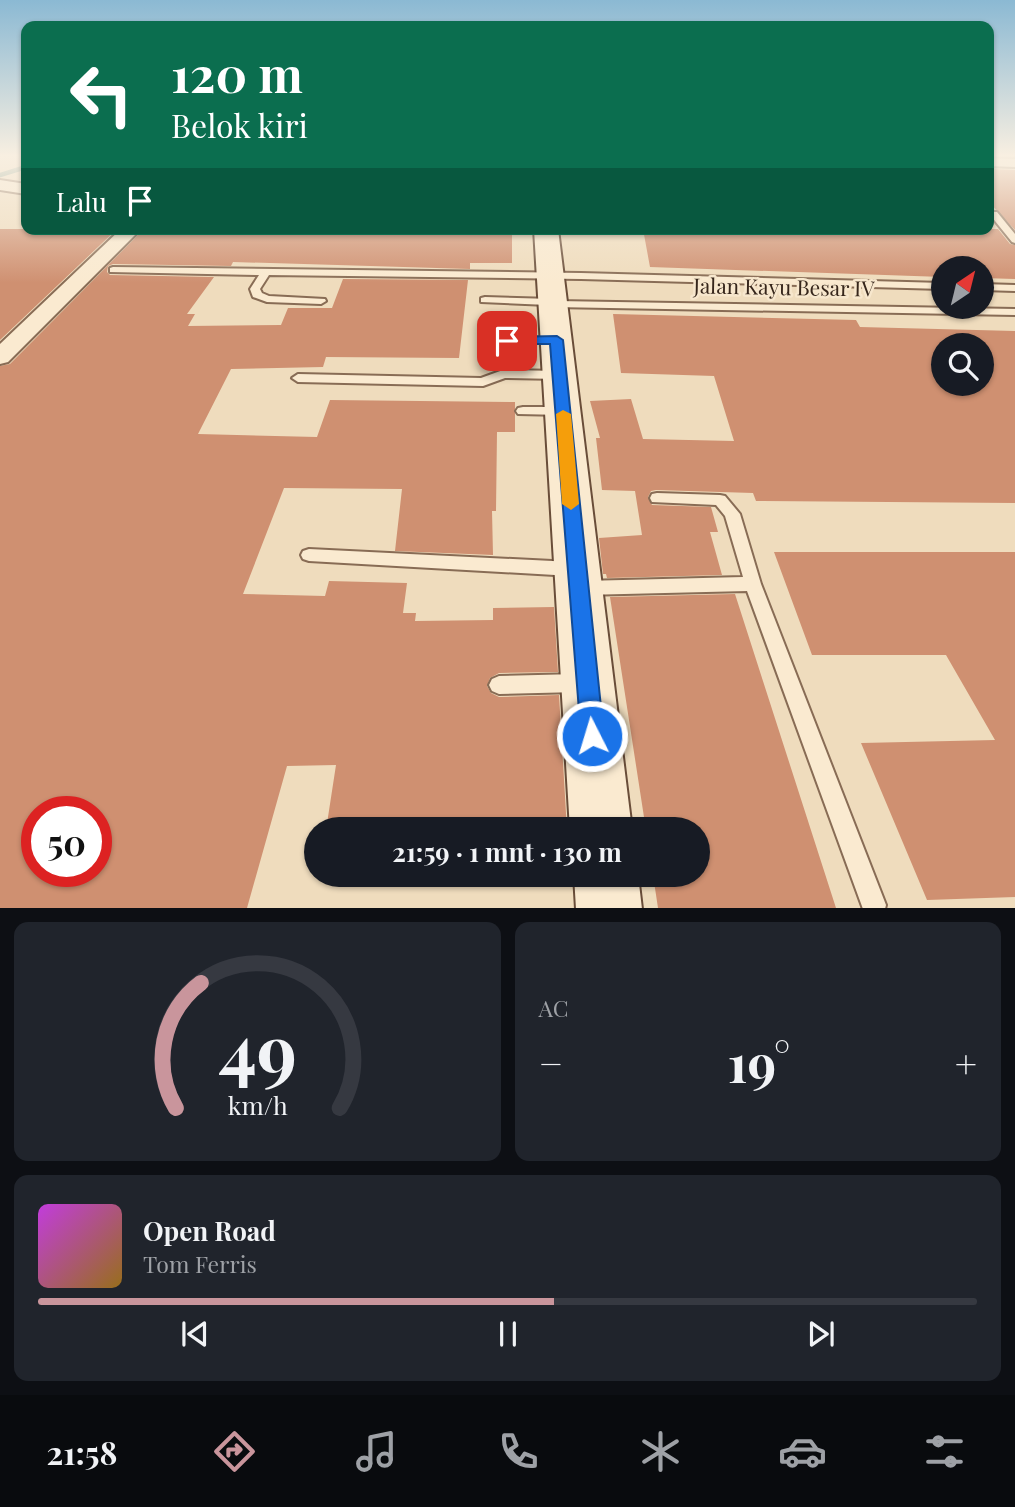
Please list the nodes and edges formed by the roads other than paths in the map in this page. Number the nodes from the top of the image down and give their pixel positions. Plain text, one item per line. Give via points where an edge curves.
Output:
1 (994, 214) dead end
2 (126, 235) edge
3 (546, 235) edge
4 (1015, 240) edge
5 (113, 270) dead end
6 (266, 272) junction
7 (994, 287) edge
8 (931, 288) edge
9 (1015, 288) edge
10 (485, 300) dead end
11 (321, 301) dead end
12 (1015, 312) edge
13 (507, 341) dead end
14 (551, 346) junction
15 (0, 357) edge
16 (298, 378) dead end
17 (657, 498) dead end
18 (309, 555) dead end
19 (578, 579) junction
20 (753, 584) junction
21 (587, 683) junction
22 (499, 685) dead end
23 (600, 817) edge
24 (607, 887) edge
25 (874, 905) dead end
26 (609, 908) edge

1 - 4 lane
2 - 15 street
3 - 14 main road
5 - 6 lane
6 - 11 lane via 255,289 257,295
6 - 14 lane
7 - 9 lane
8 - 14 lane
10 - 14 lane
12 - 14 lane, Jalan Kayu Besar IV
13 - 14 lane
14 - 16 lane via 483,382
14 - 19 main road
17 - 20 lane via 724,503 732,514
18 - 19 lane
19 - 20 lane
19 - 21 main road
20 - 25 lane
21 - 22 lane
21 - 23 main road
24 - 26 main road

